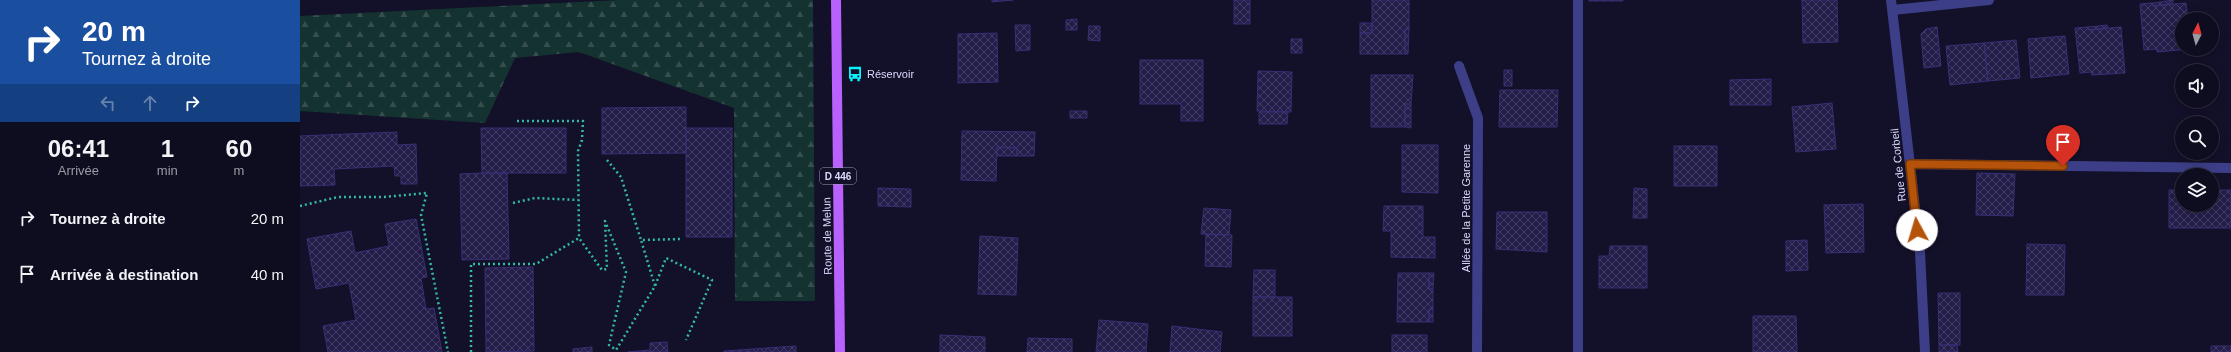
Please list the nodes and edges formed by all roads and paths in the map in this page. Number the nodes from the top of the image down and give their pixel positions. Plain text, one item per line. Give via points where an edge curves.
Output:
1 (836, 0) edge
2 (1578, 0) edge
3 (1989, 0) edge
4 (1892, 5) edge
5 (1460, 66) dead end
6 (517, 121) dead end
7 (607, 160) dead end
8 (1910, 164) junction
9 (2231, 168) edge
10 (578, 200) junction
11 (513, 203) dead end
12 (300, 206) edge
13 (579, 238) junction
14 (681, 239) dead end
15 (641, 240) junction
16 (655, 286) junction
17 (686, 340) dead end
18 (448, 352) edge
19 (472, 352) edge
20 (840, 352) edge
21 (1477, 352) edge
22 (1578, 352) edge
23 (1925, 352) edge

1 - 20 main road, Route de Melun / D 446
2 - 22 street
3 - 4 street
4 - 8 street, Rue de Corbeil
5 - 21 street, Allée de la Petite Garenne via 1478,118
6 - 10 path via 584,121 578,151
7 - 15 path via 620,177
8 - 9 street
8 - 23 street, Rue de Corbeil via 1920,252
10 - 11 path via 535,198
10 - 13 path
12 - 18 path via 338,197 384,197 427,193 421,215
13 - 16 path via 602,270 607,269 605,221 626,272 609,345 616,350
13 - 19 path via 536,264 471,264
14 - 15 path
15 - 16 path
16 - 17 path via 666,258 712,280

